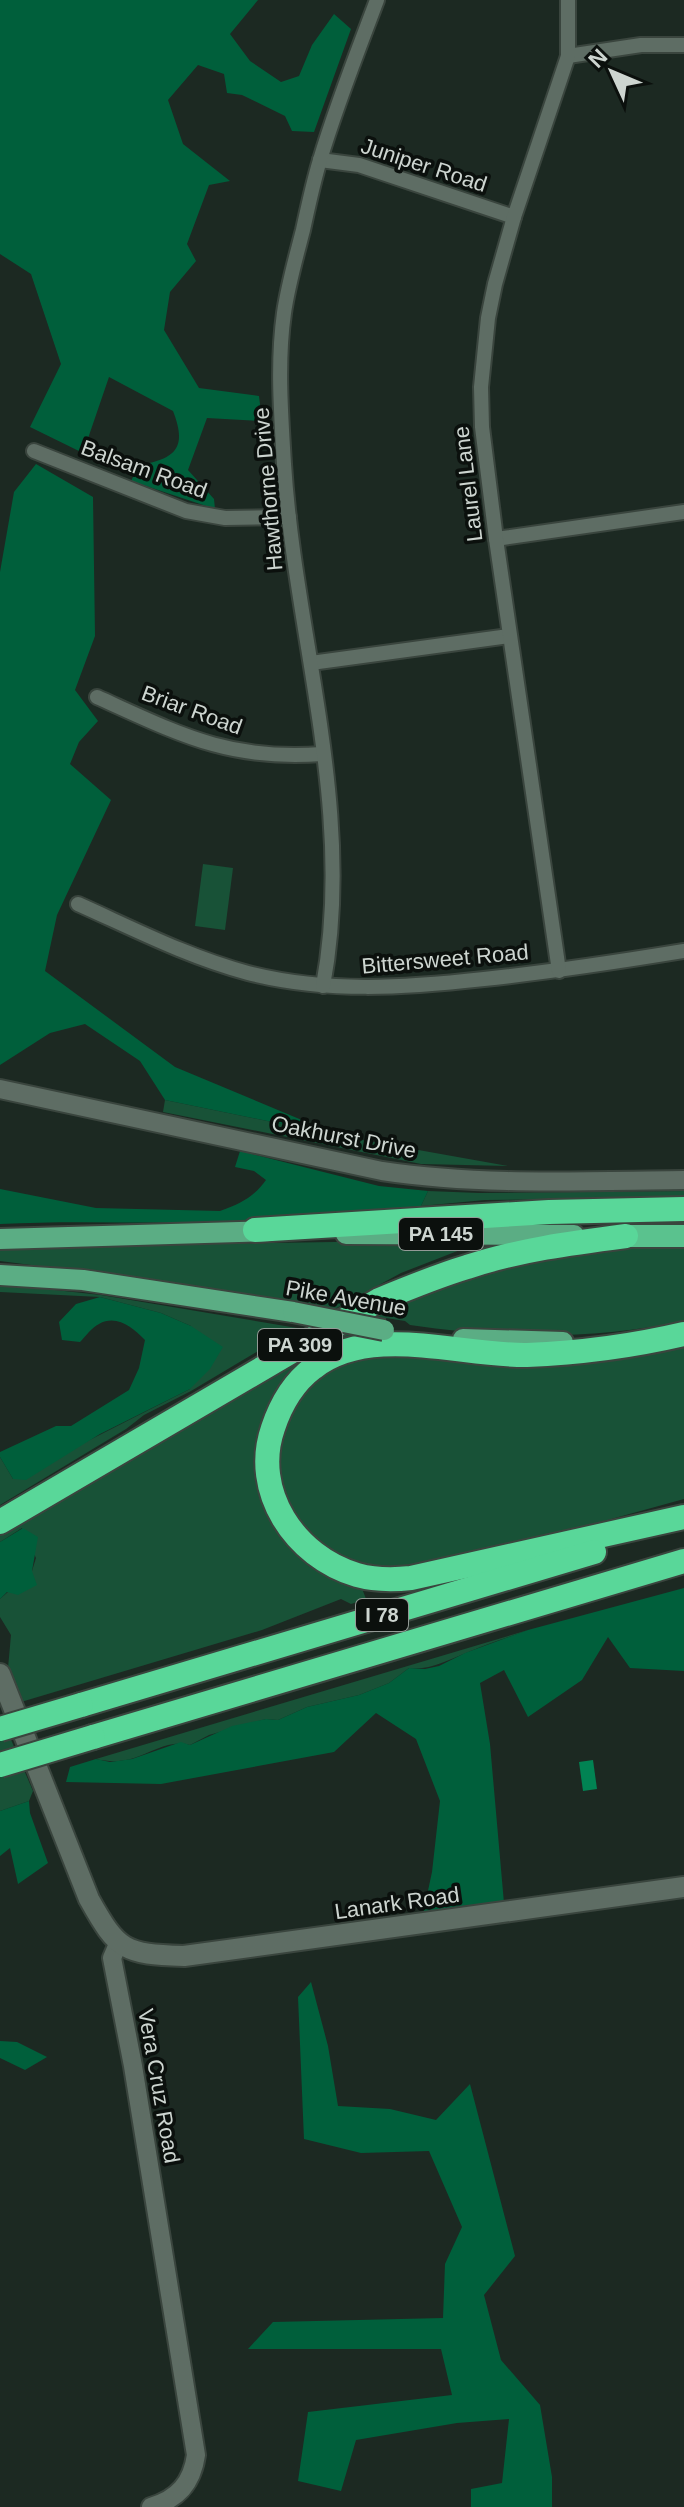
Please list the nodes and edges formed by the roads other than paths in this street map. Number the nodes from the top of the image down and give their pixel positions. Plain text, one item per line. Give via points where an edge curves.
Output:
1 (377, 0) edge
2 (568, 0) edge
3 (684, 45) edge
4 (568, 56) junction
5 (320, 160) junction
6 (514, 217) junction
7 (34, 451) dead end
8 (684, 512) edge
9 (289, 517) junction
10 (496, 539) junction
11 (509, 636) junction
12 (311, 663) junction
13 (97, 697) dead end
14 (322, 754) junction
15 (78, 904) dead end
16 (684, 951) edge
17 (559, 971) junction
18 (323, 986) junction
19 (0, 1089) edge
20 (684, 1180) edge
21 (684, 1209) edge
22 (255, 1230) junction
23 (626, 1236) junction
24 (684, 1236) edge
25 (0, 1239) edge
26 (0, 1275) edge
27 (684, 1326) edge
28 (684, 1334) edge
29 (684, 1517) edge
30 (0, 1522) edge
31 (684, 1525) edge
32 (684, 1561) edge
33 (0, 1674) edge
34 (0, 1729) edge
35 (0, 1765) edge
36 (684, 1887) edge
37 (118, 1944) junction
38 (151, 2507) edge

1 - 5 street, Hawthorne Drive
2 - 4 street, Laurel Lane
3 - 4 street via 641,45
4 - 6 street, Laurel Lane
5 - 6 street, Juniper Road via 359,165
5 - 9 street, Hawthorne Drive via 284,314
6 - 10 street, Laurel Lane via 488,318 481,387
7 - 9 street, Balsam Road via 186,511 225,518
8 - 10 street
9 - 12 street, Hawthorne Drive
10 - 11 street, Laurel Lane
11 - 12 street
11 - 17 street, Laurel Lane
12 - 14 street, Hawthorne Drive
13 - 14 street, Briar Road via 211,745 270,755
14 - 18 street, Hawthorne Drive via 334,859
15 - 18 street, Bittersweet Road via 179,951 250,973
16 - 17 street, Bittersweet Road
17 - 18 street, Bittersweet Road via 409,987
19 - 20 street, Oakhurst Drive via 420,1177
21 - 22 highway
22 - 23 main road, PA 145
22 - 25 main road, PA 145
23 - 24 highway, PA 309
23 - 30 highway, PA 309 via 490,1260 379,1300
26 - 27 main road, Pike Avenue, bridge via 83,1280 452,1339 543,1343
28 - 29 highway via 524,1355 396,1345 347,1349 300,1380 277,1415 268,1473 279,1512 297,1538 325,1561 375,1578 411,1578
31 - 34 highway, I 78, bridge
32 - 35 highway, I 78, bridge
33 - 37 main road via 89,1899
36 - 37 main road, Lanark Road via 184,1956 144,1955
37 - 38 street, Vera Cruz Road via 112,1958 196,2455 184,2488 166,2503

